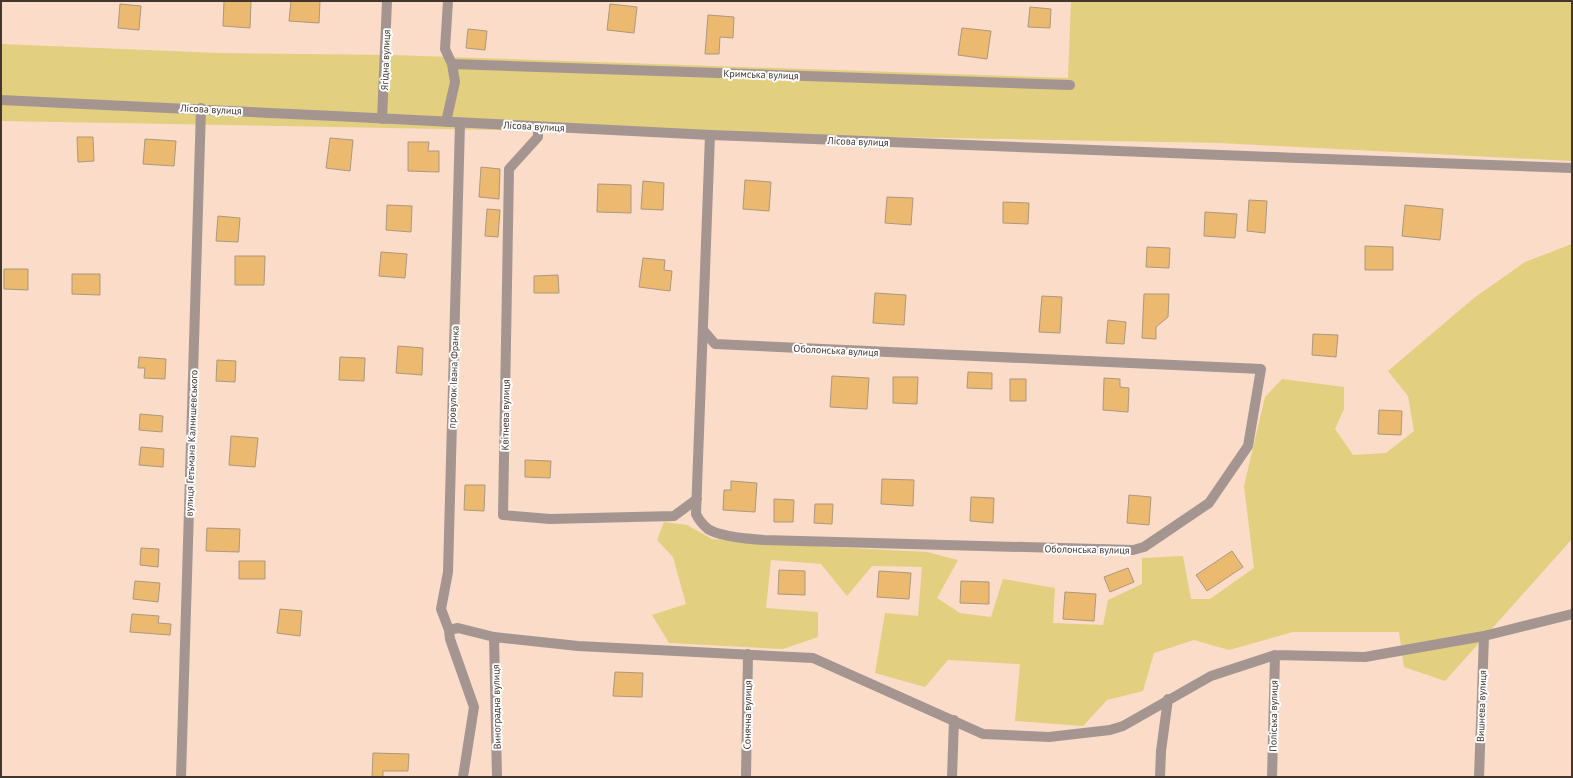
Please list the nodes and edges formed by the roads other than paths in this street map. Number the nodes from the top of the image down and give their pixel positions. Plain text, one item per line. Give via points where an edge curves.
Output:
1 (387, 1) edge
2 (448, 1) edge
3 (452, 64) junction
4 (1070, 84) dead end
5 (1, 100) edge
6 (201, 108) junction
7 (382, 119) junction
8 (446, 122) junction
9 (460, 123) junction
10 (538, 126) junction
11 (710, 135) junction
12 (1572, 168) edge
13 (703, 330) junction
14 (697, 499) junction
15 (1572, 614) edge
16 (449, 630) junction
17 (1484, 636) junction
18 (494, 637) junction
19 (748, 654) junction
20 (1275, 655) junction
21 (1168, 699) junction
22 (954, 720) junction
23 (181, 777) edge
24 (463, 777) edge
25 (497, 777) edge
26 (746, 777) edge
27 (952, 777) edge
28 (1160, 777) edge
29 (1272, 777) edge
30 (1479, 777) edge

1 - 7 street, Ягідна вулиця
2 - 3 street via 445,49
3 - 4 street, Кримська вулиця
3 - 8 street via 455,82
5 - 6 street, Лісова вулиця
6 - 7 street, Лісова вулиця
6 - 23 street, вулиця Гетьмана Калнишевського
7 - 8 street, Лісова вулиця
8 - 9 street, Лісова вулиця
9 - 10 street, Лісова вулиця
9 - 16 street, провулок Івана Франка via 448,572 441,609
10 - 11 street, Лісова вулиця
10 - 14 street, Квітнева вулиця via 538,137 509,169 503,515 550,519 674,516
11 - 12 street, Лісова вулиця
11 - 13 street, Оболонська вулиця
13 - 14 street, Оболонська вулиця
13 - 14 street, Оболонська вулиця via 715,344 1261,370 1248,446 1209,503 1151,544 1133,550 764,540 734,537 710,530 701,523 696,514
15 - 17 street
16 - 18 street via 458,628
16 - 24 street, провулок Івана Франка via 474,707
17 - 20 street via 1365,657
17 - 30 street, Вишнева вулиця
18 - 19 street via 578,646
18 - 25 street, Виноградна вулиця
19 - 22 street via 813,658
19 - 26 street, Сонячна вулиця
20 - 21 street via 1211,676
20 - 29 street, Поліська вулиця
21 - 22 street via 1123,726 1049,738 983,734
21 - 28 street
22 - 27 street

